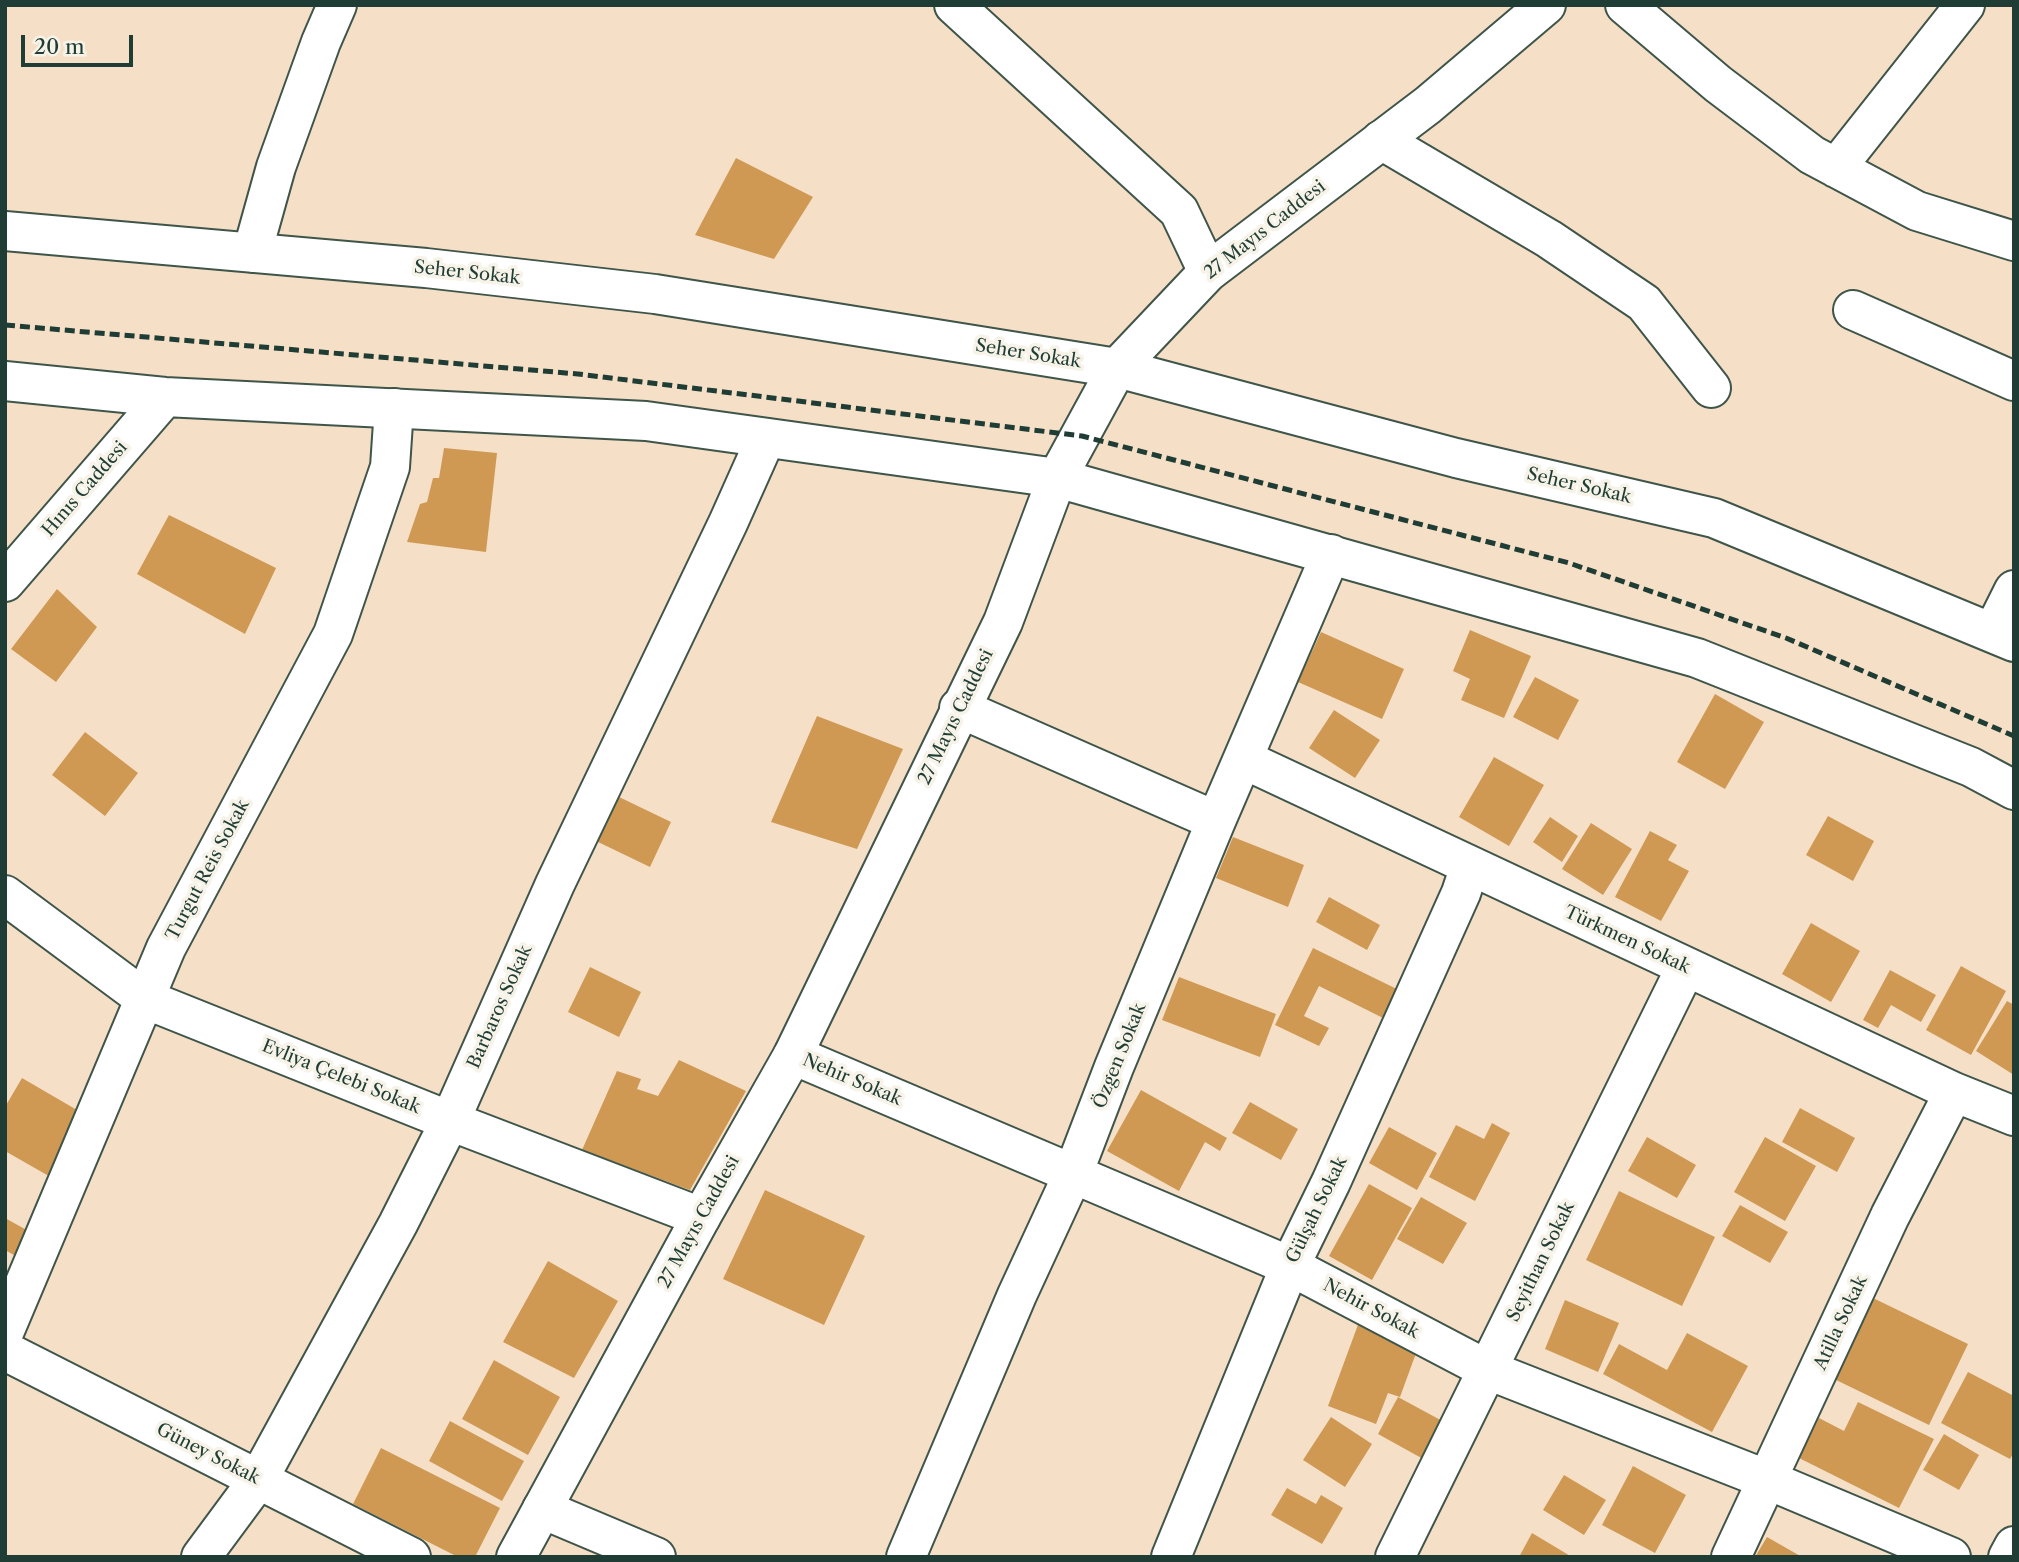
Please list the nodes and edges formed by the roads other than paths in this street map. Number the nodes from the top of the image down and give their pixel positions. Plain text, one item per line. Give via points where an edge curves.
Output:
1 (337, 5) edge
2 (954, 5) edge
3 (1546, 5) edge
4 (1625, 5) edge
5 (1965, 5) edge
6 (1381, 140) junction
7 (1836, 168) junction
8 (5, 231) edge
9 (2014, 241) edge
10 (252, 253) junction
11 (1208, 272) junction
12 (1853, 310) dead end
13 (1117, 368) junction
14 (5, 381) edge
15 (2014, 381) edge
16 (1711, 388) dead end
17 (165, 397) junction
18 (394, 408) junction
19 (766, 438) junction
20 (1057, 478) junction
21 (1331, 554) junction
22 (5, 582) edge
23 (2014, 590) edge
24 (2003, 637) edge
25 (960, 708) junction
26 (1243, 759) junction
27 (2014, 790) edge
28 (1216, 821) junction
29 (1470, 866) junction
30 (5, 895) edge
31 (1686, 967) junction
32 (145, 999) junction
33 (793, 1055) junction
34 (1954, 1092) junction
35 (2014, 1116) edge
36 (450, 1121) junction
37 (1073, 1174) junction
38 (701, 1217) junction
39 (1290, 1266) junction
40 (5, 1330) edge
41 (5, 1351) edge
42 (1488, 1370) junction
43 (258, 1479) junction
44 (1768, 1480) junction
45 (542, 1509) junction
46 (2014, 1546) edge
47 (201, 1557) edge
48 (411, 1557) edge
49 (516, 1557) edge
50 (656, 1557) edge
51 (906, 1557) edge
52 (1171, 1557) edge
53 (1395, 1557) edge
54 (1731, 1557) edge
55 (1951, 1557) edge
56 (2008, 1557) edge

1 - 10 street via 276,167
2 - 11 street via 1179,211
3 - 6 street, 27 Mayıs Caddesi
4 - 7 street via 1718,84
5 - 7 street
6 - 11 street, 27 Mayıs Caddesi
6 - 16 street via 1549,239 1644,303
7 - 9 street via 1917,211
8 - 10 street, Seher Sokak
10 - 13 street, Seher Sokak via 656,294
11 - 13 street, 27 Mayıs Caddesi
12 - 15 street
13 - 20 street, 27 Mayıs Caddesi
13 - 24 street, Seher Sokak via 1456,458 1714,518
14 - 17 street
17 - 18 street
17 - 22 street, Hınıs Caddesi
18 - 19 street via 646,421
18 - 32 street, Turgut Reis Sokak via 390,467 333,634 166,948
19 - 20 street
19 - 36 street, Barbaros Sokak via 555,884
20 - 21 street
20 - 25 street, 27 Mayıs Caddesi via 1003,622
21 - 26 street, Özgen Sokak
21 - 27 street via 1697,658 1971,767
23 - 24 street
25 - 28 street
25 - 33 street, 27 Mayıs Caddesi
26 - 28 street, Özgen Sokak
26 - 29 street, Türkmen Sokak
28 - 37 street, Özgen Sokak
29 - 31 street, Türkmen Sokak
29 - 39 street, Gülşah Sokak
30 - 32 street, Evliya Çelebi Sokak
31 - 34 street, Türkmen Sokak
31 - 42 street, Seyithan Sokak
32 - 36 street, Evliya Çelebi Sokak
32 - 40 street, Turgut Reis Sokak
33 - 37 street, Nehir Sokak
33 - 38 street, 27 Mayıs Caddesi
34 - 35 street, Türkmen Sokak
34 - 44 street, Atilla Sokak via 1890,1216
36 - 38 street, Evliya Çelebi Sokak
36 - 43 street, Barbaros Sokak
37 - 39 street, Nehir Sokak
37 - 51 street, Özgen Sokak
38 - 45 street, 27 Mayıs Caddesi
39 - 42 street, Nehir Sokak
39 - 52 street, Gülşah Sokak
41 - 43 street, Güney Sokak
42 - 44 street, Nehir Sokak
42 - 53 street, Seyithan Sokak
43 - 47 street, Barbaros Sokak
43 - 48 street, Güney Sokak
44 - 54 street, Atilla Sokak
44 - 55 street, Nehir Sokak
45 - 49 street, 27 Mayıs Caddesi
45 - 50 street
46 - 56 street

